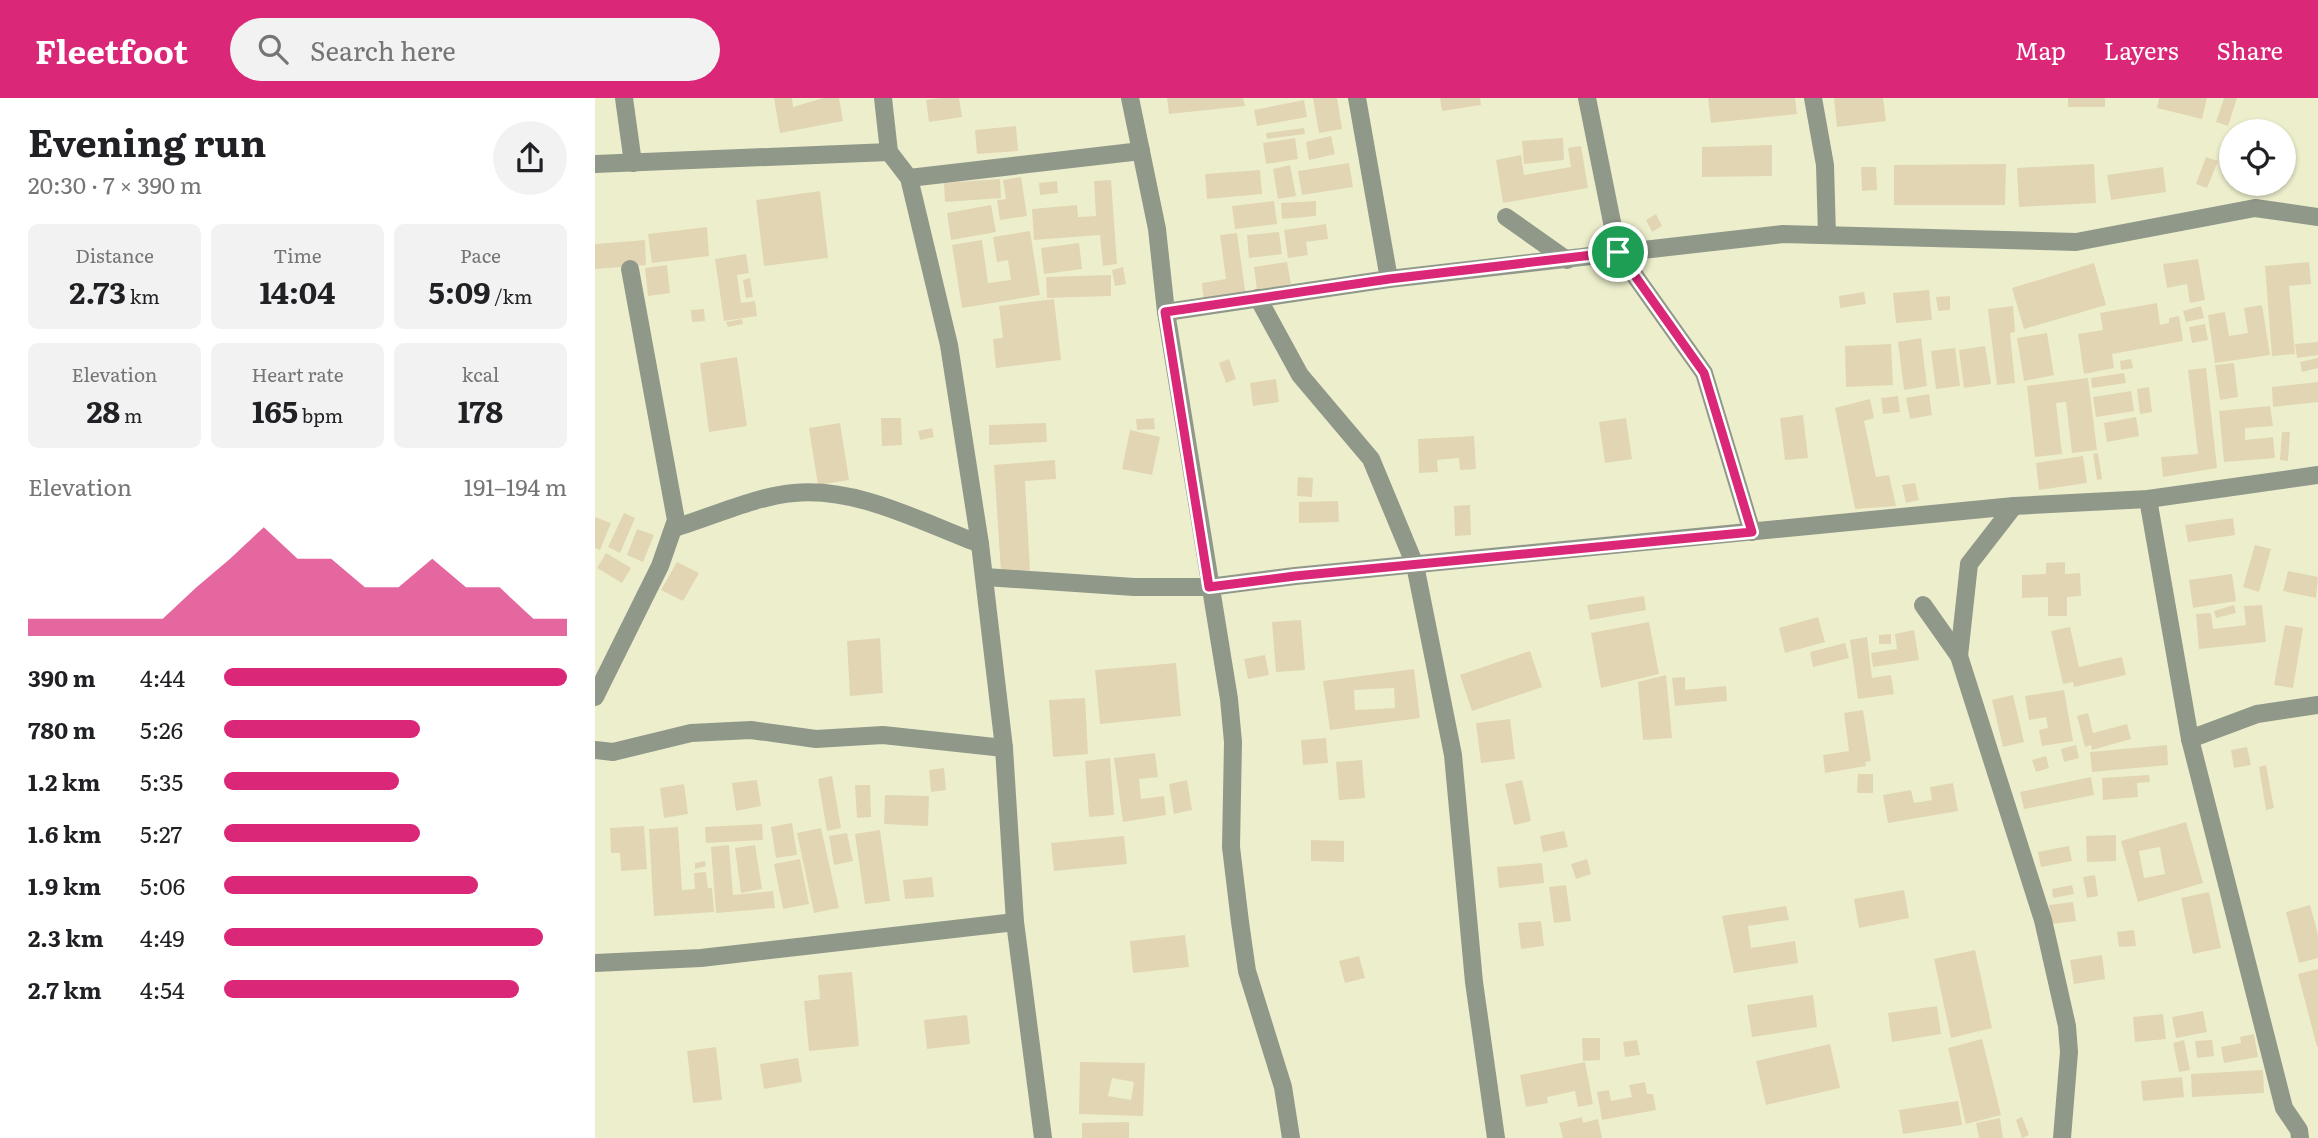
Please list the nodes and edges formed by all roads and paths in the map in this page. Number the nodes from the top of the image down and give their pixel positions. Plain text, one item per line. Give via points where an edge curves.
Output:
1 (624, 98) edge
2 (883, 98) edge
3 (1130, 98) edge
4 (1357, 98) edge
5 (1587, 98) edge
6 (1813, 98) edge
7 (1141, 151) junction
8 (889, 152) junction
9 (633, 163) junction
10 (595, 164) edge
11 (909, 178) junction
12 (1506, 217) dead end
13 (2318, 217) edge
14 (1827, 236) junction
15 (1618, 252) junction
16 (1567, 260) junction
17 (630, 269) dead end
18 (1389, 279) junction
19 (1258, 298) junction
20 (1165, 312) junction
21 (2318, 475) edge
22 (2148, 499) junction
23 (2014, 506) junction
24 (674, 528) junction
25 (1752, 532) junction
26 (980, 544) junction
27 (1415, 565) junction
28 (985, 577) junction
29 (1209, 587) junction
30 (1923, 606) dead end
31 (1959, 656) junction
32 (595, 697) edge
33 (2318, 705) edge
34 (2190, 739) junction
35 (1004, 748) junction
36 (595, 750) edge
37 (1015, 922) junction
38 (595, 963) edge
39 (1038, 1138) edge
40 (1291, 1138) edge
41 (1496, 1138) edge
42 (2062, 1138) edge
43 (2300, 1138) edge

1 - 9 street
2 - 8 street
3 - 7 street
4 - 18 street
5 - 15 street
6 - 14 street via 1825,165
7 - 11 street
7 - 20 street via 1157,229
8 - 9 street
8 - 11 street
9 - 10 street
11 - 26 street via 949,345
12 - 16 street
13 - 14 street via 2255,208 2076,242
14 - 15 street via 1783,234
15 - 16 street
15 - 25 street via 1704,373
16 - 18 street
17 - 24 street
18 - 19 street
19 - 20 street
19 - 27 street via 1300,374 1371,459
20 - 29 street
21 - 22 street
22 - 23 street
22 - 34 street
23 - 25 street
23 - 31 street via 1969,564
24 - 26 street via 782,495 809,492 860,498
24 - 32 street
25 - 27 street
26 - 28 street
27 - 29 street
27 - 41 street via 1453,755 1473,982
28 - 29 street
28 - 35 street
29 - 40 street via 1229,699 1231,847 1245,959 1283,1087
30 - 31 street
31 - 42 street via 2043,920 2067,1026
33 - 34 street via 2257,714
34 - 43 street via 2284,1108
35 - 36 street via 883,735 816,739 751,730 691,733 613,752
35 - 37 street
37 - 38 street via 701,958
37 - 39 street

